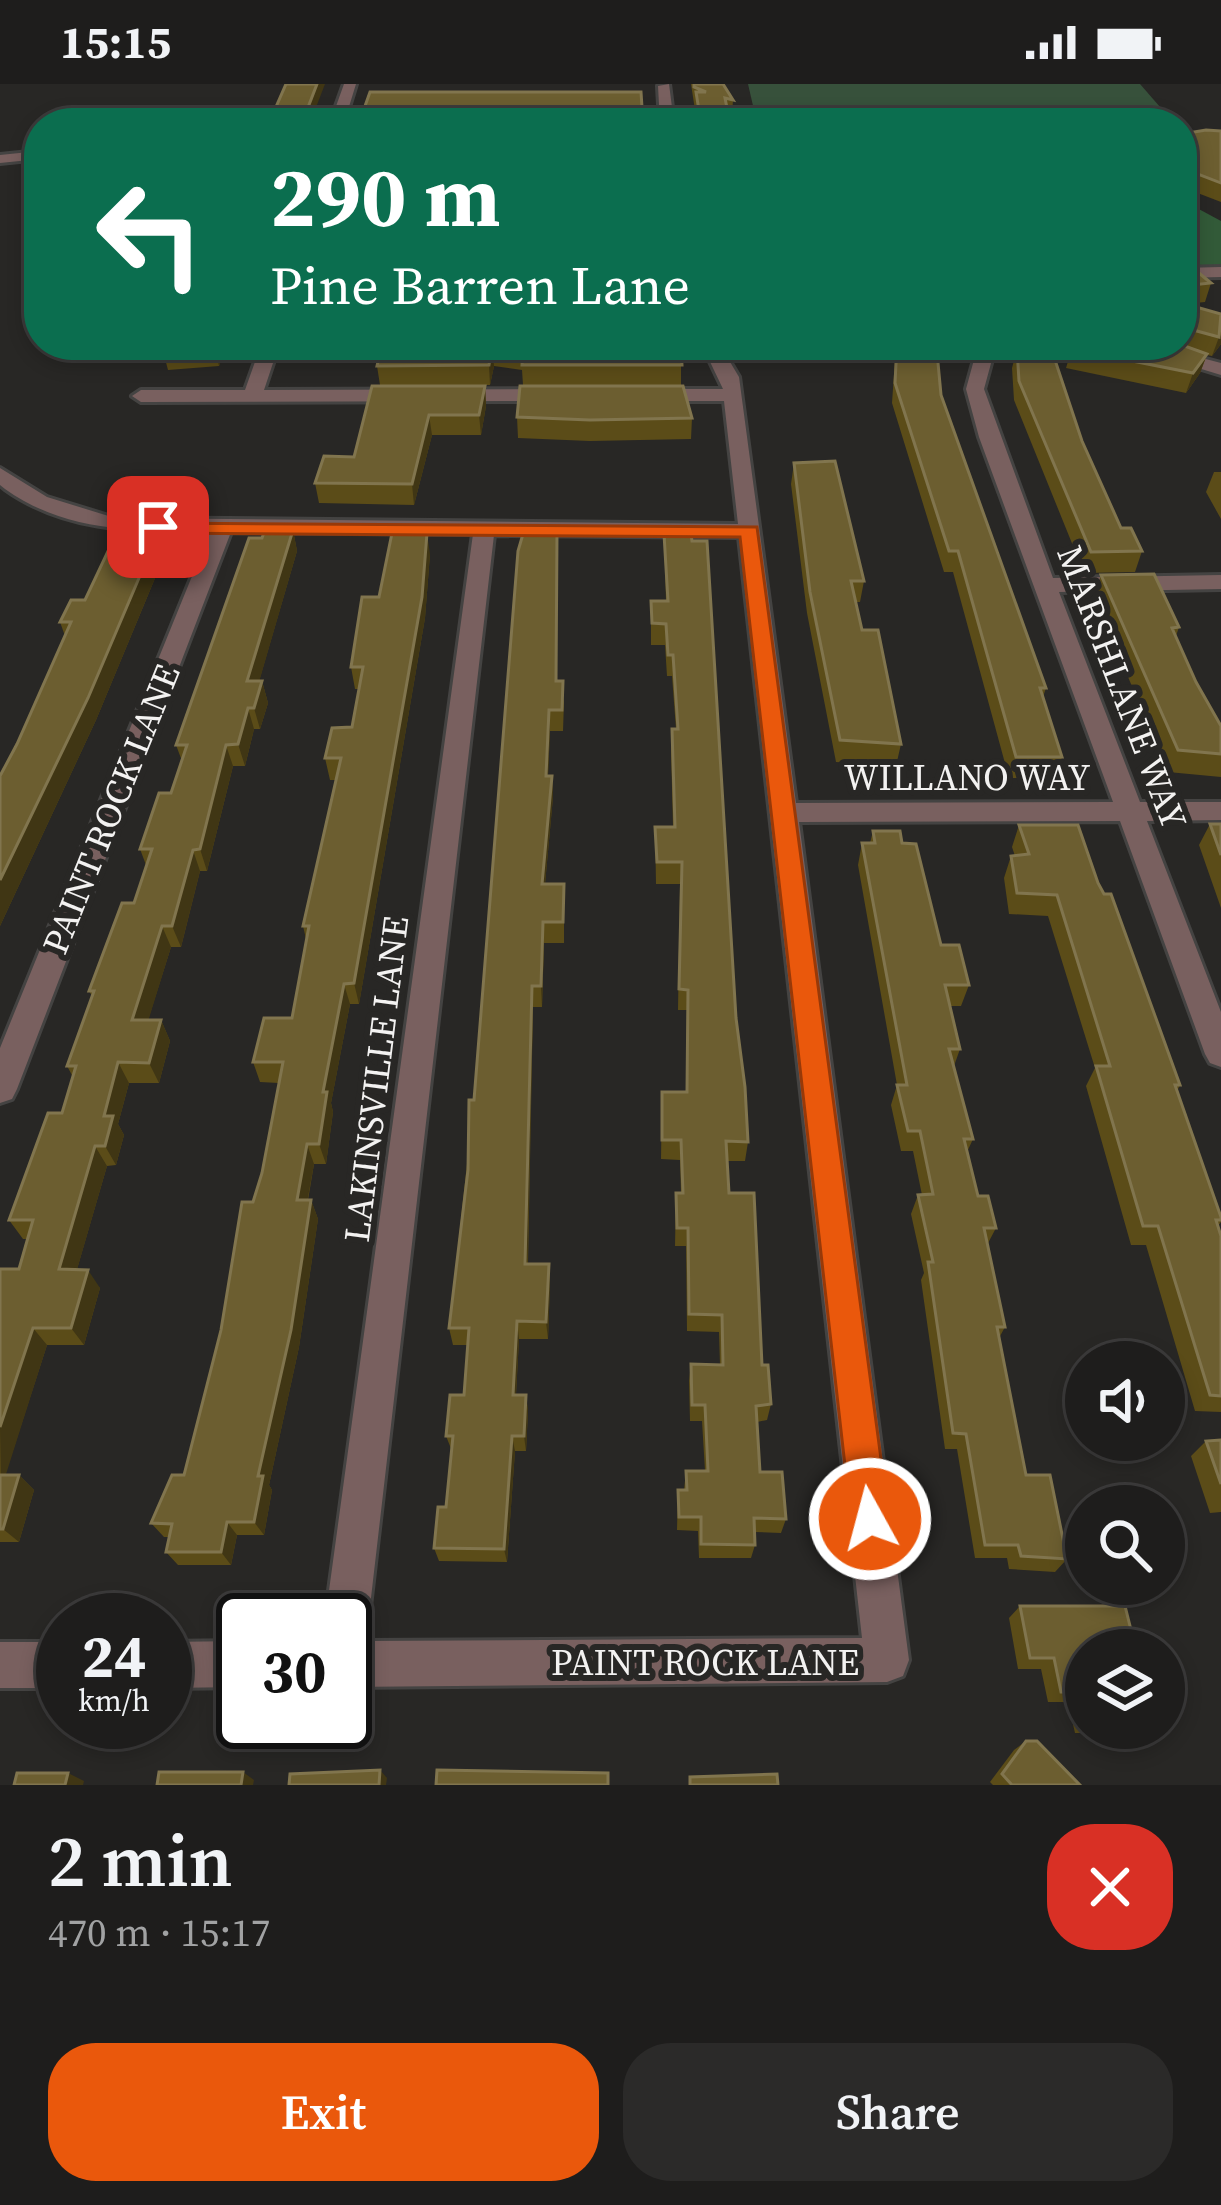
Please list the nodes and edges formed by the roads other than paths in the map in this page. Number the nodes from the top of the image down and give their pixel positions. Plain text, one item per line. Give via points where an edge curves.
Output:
1 (265, 360) edge
2 (720, 360) edge
3 (983, 360) edge
4 (1188, 360) edge
5 (1221, 369) edge
6 (253, 395) junction
7 (583, 395) edge
8 (629, 395) edge
9 (733, 395) junction
10 (141, 396) dead end
11 (0, 474) edge
12 (221, 528) junction
13 (484, 530) junction
14 (750, 531) junction
15 (1221, 582) edge
16 (1045, 585) junction
17 (1221, 811) edge
18 (785, 813) junction
19 (1132, 813) junction
20 (1221, 1054) edge
21 (0, 1089) edge
22 (351, 1593) edge
23 (372, 1664) edge
24 (0, 1665) edge
25 (36, 1665) edge

1 - 6 street
2 - 9 street, PAINT ROCK LANE
3 - 16 street, MARSHLANE WAY via 975,388
4 - 5 street
6 - 7 street
6 - 10 street
8 - 9 street
9 - 14 street, PAINT ROCK LANE
11 - 12 street via 63,513
12 - 13 street
12 - 21 street, PAINT ROCK LANE
13 - 14 street
13 - 22 street, LAKINSVILLE LANE
14 - 18 street, PAINT ROCK LANE
15 - 16 street
16 - 19 street, MARSHLANE WAY
17 - 19 street, WILLANO WAY
18 - 19 street, WILLANO WAY
18 - 23 street, PAINT ROCK LANE via 887,1660
19 - 20 street, MARSHLANE WAY
24 - 25 street

